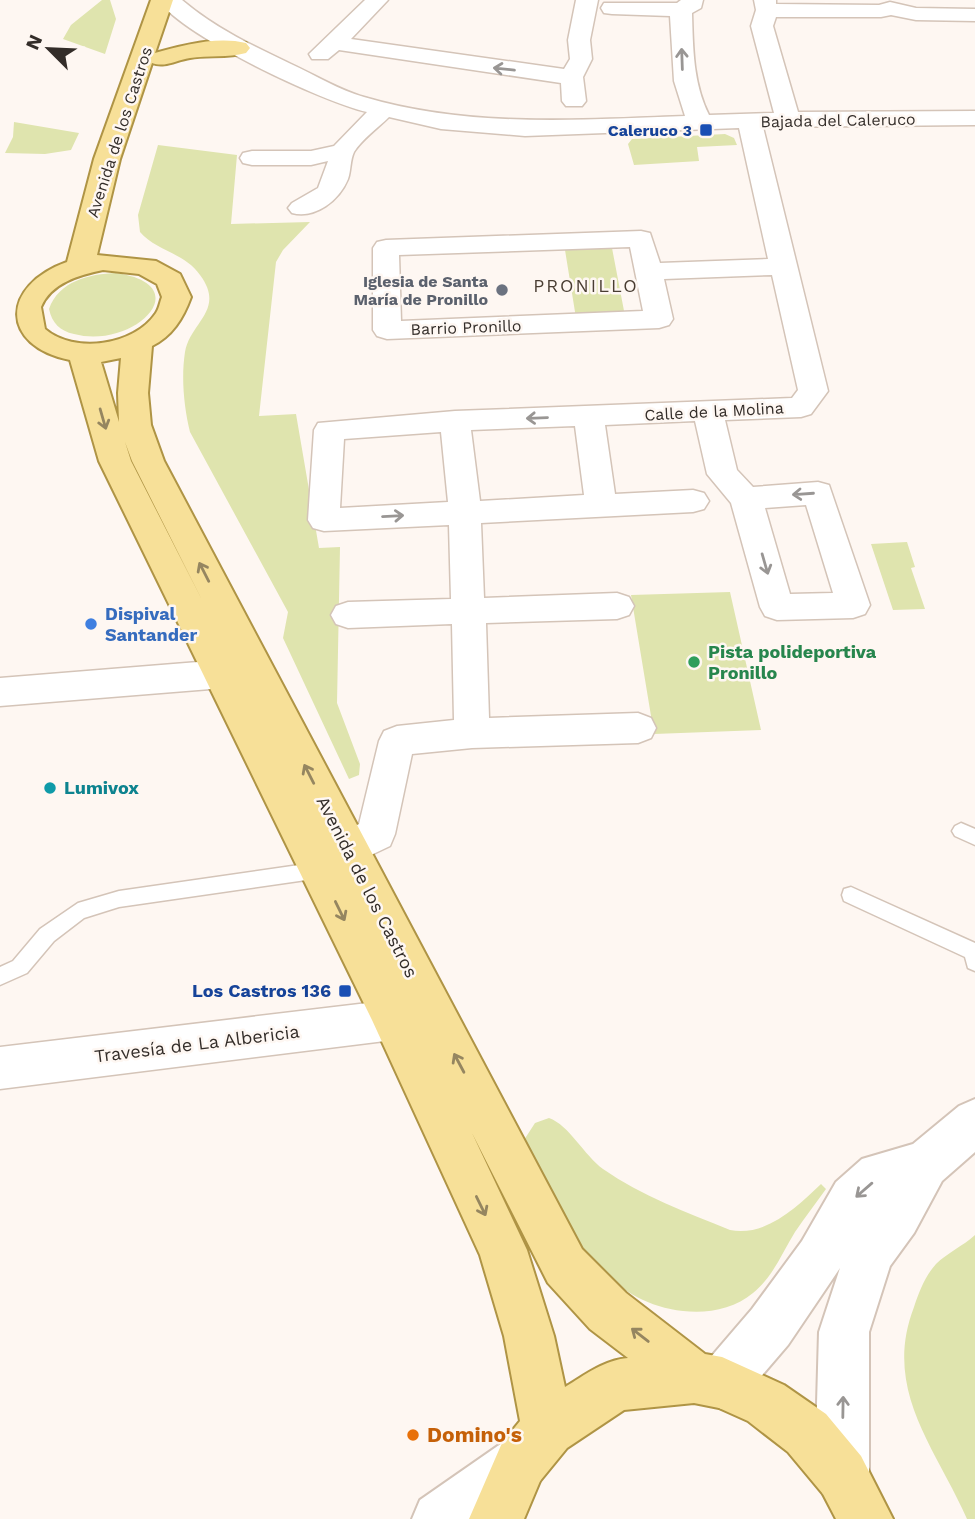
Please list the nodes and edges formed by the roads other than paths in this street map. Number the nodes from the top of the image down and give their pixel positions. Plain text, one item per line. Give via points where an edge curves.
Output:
1 (377, 0) edge
2 (587, 0) edge
3 (892, 4) edge
4 (687, 5) edge
5 (766, 5) edge
6 (612, 8) dead end
7 (164, 10) edge
8 (975, 15) edge
9 (334, 43) junction
10 (238, 48) junction
11 (161, 59) junction
12 (293, 73) junction
13 (572, 77) junction
14 (383, 110) junction
15 (975, 118) edge
16 (788, 119) junction
17 (749, 121) junction
18 (700, 122) junction
19 (581, 128) junction
20 (342, 151) junction
21 (252, 158) dead end
22 (301, 208) dead end
23 (126, 262) junction
24 (80, 266) junction
25 (784, 266) junction
26 (649, 272) junction
27 (46, 282) junction
28 (0, 294) edge
29 (0, 312) edge
30 (27, 324) junction
31 (137, 343) junction
32 (83, 353) junction
33 (708, 412) junction
34 (589, 416) junction
35 (455, 421) junction
36 (746, 499) dead end
37 (693, 500) dead end
38 (601, 507) junction
39 (465, 512) junction
40 (617, 606) dead end
41 (468, 611) junction
42 (348, 615) dead end
43 (223, 674) junction
44 (0, 692) edge
45 (638, 728) dead end
46 (472, 733) junction
47 (334, 860) junction
48 (851, 895) dead end
49 (975, 962) edge
50 (0, 976) edge
51 (393, 1020) junction
52 (0, 1068) edge
53 (975, 1122) edge
54 (925, 1164) junction
55 (708, 1380) junction
56 (534, 1446) junction
57 (854, 1497) edge
58 (439, 1519) edge
59 (496, 1519) edge

1 - 9 street
2 - 13 street via 579,40 581,59
3 - 5 street via 881,11
3 - 8 street via 916,15
4 - 6 street
18 -> 4 street via 682,71
5 - 16 street via 762,26
7 - 10 street, Bajada del Caleruco
7 - 11 main road, Avenida de los Castros
7 - 24 main road, Avenida de los Castros via 107,159
9 - 12 street
13 -> 9 street
10 - 11 main road via 188,51
10 - 12 street, Bajada del Caleruco
11 - 23 main road, Avenida de los Castros via 110,225
12 - 14 street, Bajada del Caleruco via 354,102
13 - 19 street
14 - 19 street, Bajada del Caleruco via 474,126
14 - 20 street
15 - 16 street, Bajada del Caleruco
16 - 17 street, Bajada del Caleruco
17 - 18 street, Bajada del Caleruco
17 - 25 street, Calle de la Molina
18 - 19 street, Bajada del Caleruco
20 - 21 street via 311,158
20 - 22 street via 338,179 317,203
23 - 24 main road
23 - 31 main road via 161,273 172,282 177,295 169,321
24 - 27 main road
25 - 26 street
25 - 33 street, Calle de la Molina via 813,391 801,407
26 - 26 street, Barrio Pronillo via 641,239 386,248 387,330 659,319
27 - 28 main road
27 - 30 main road via 29,302
29 - 30 main road
30 - 32 main road via 46,344
31 - 32 main road
47 -> 31 main road, Avenida de los Castros via 148,461 135,425
32 -> 43 main road, Avenida de los Castros via 116,461
33 - 34 street, Calle de la Molina
33 - 36 street via 722,474
34 -> 35 street, Calle de la Molina
34 - 38 street
35 - 39 street
35 -> 39 street, Calle de la Molina via 329,430 324,520
37 - 38 street
38 - 39 street
39 - 41 street
40 - 41 street
41 - 42 street
41 - 46 street
43 - 44 street
43 - 47 main road, Avenida de los Castros
45 - 46 street
46 - 47 street via 397,741 376,834
47 - 50 lane via 119,899 78,911 47,935 20,967
47 -> 51 main road, Avenida de los Castros
55 -> 47 main road, Avenida de los Castros via 608,1311 565,1266
48 - 49 lane via 974,951
51 - 52 street, Travesía de La Albericia
51 -> 56 main road, Avenida de los Castros via 503,1250 529,1336
53 - 54 main road
54 -> 55 main road via 879,1176 853,1199 819,1258 770,1327
57 -> 54 main road via 845,1332 870,1253 897,1216
55 - 56 main road via 616,1385
55 - 57 main road, Avenida de los Castros via 766,1403 807,1433
56 - 58 main road
56 - 59 main road

